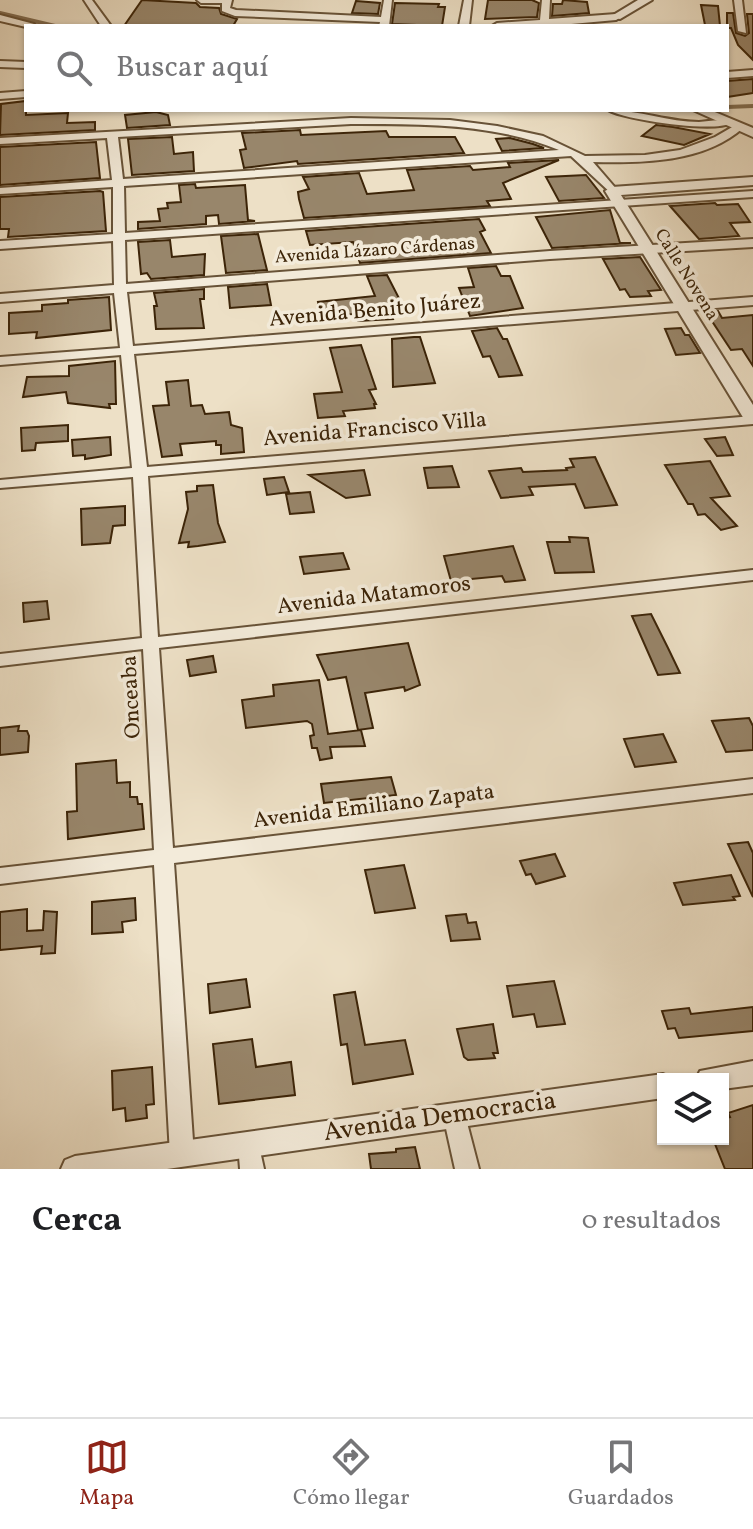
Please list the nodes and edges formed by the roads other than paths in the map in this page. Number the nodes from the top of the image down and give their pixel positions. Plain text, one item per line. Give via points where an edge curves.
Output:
1 (88, 0) edge
2 (201, 0) edge
3 (388, 0) edge
4 (468, 0) edge
5 (546, 0) edge
6 (616, 0) edge
7 (646, 0) edge
8 (738, 0) edge
9 (228, 1) edge
10 (0, 18) edge
11 (618, 21) edge
12 (385, 23) edge
13 (545, 23) edge
14 (24, 24) edge
15 (105, 24) edge
16 (464, 24) edge
17 (748, 30) edge
18 (730, 31) dead end
19 (0, 64) edge
20 (24, 65) edge
21 (753, 73) edge
22 (729, 75) edge
23 (24, 94) edge
24 (0, 96) edge
25 (624, 112) edge
26 (703, 112) edge
27 (732, 125) junction
28 (753, 133) edge
29 (112, 134) junction
30 (0, 141) edge
31 (579, 156) junction
32 (753, 181) edge
33 (118, 183) junction
34 (0, 191) edge
35 (753, 194) edge
36 (615, 197) junction
37 (119, 237) junction
38 (753, 243) edge
39 (0, 245) edge
40 (647, 251) junction
41 (120, 289) junction
42 (0, 298) edge
43 (753, 301) edge
44 (681, 307) junction
45 (126, 351) junction
46 (0, 361) edge
47 (753, 419) edge
48 (140, 472) junction
49 (0, 484) edge
50 (753, 575) edge
51 (151, 644) junction
52 (0, 660) edge
53 (753, 786) edge
54 (162, 856) junction
55 (0, 876) edge
56 (753, 1073) edge
57 (729, 1076) edge
58 (657, 1087) edge
59 (454, 1115) junction
60 (182, 1155) junction
61 (251, 1157) edge
62 (75, 1169) edge
63 (467, 1169) edge

1 - 15 street
2 - 9 street
3 - 12 street
4 - 16 street
5 - 13 street
6 - 11 street
7 - 11 street
8 - 17 street
9 - 12 street via 229,12 305,12
10 - 14 street
11 - 13 street
17 - 18 street
19 - 20 street
21 - 22 street
23 - 24 street
25 - 27 street via 695,125
26 - 27 street
27 - 28 street
27 - 31 street via 707,145 666,158
29 - 30 street
29 - 31 street via 352,121 502,130
29 - 33 street, Onceaba
31 - 33 street
31 - 36 street
32 - 36 street
33 - 34 street
33 - 37 street, Onceaba
35 - 36 street
36 - 37 street
36 - 40 street, Calle Novena
37 - 39 street
37 - 41 street, Onceaba
38 - 40 street, Avenida Lázaro Cárdenas
40 - 41 street, Avenida Lázaro Cárdenas
40 - 44 street, Calle Novena
41 - 42 street, Avenida Lázaro Cárdenas
41 - 45 street, Onceaba
43 - 44 street, Avenida Benito Juárez
44 - 45 street, Avenida Benito Juárez
44 - 47 street, Calle Novena
45 - 46 street, Avenida Benito Juárez
45 - 48 street, Onceaba
47 - 48 street, Avenida Francisco Villa
48 - 49 street, Avenida Francisco Villa
48 - 51 street, Onceaba
50 - 51 street, Avenida Matamoros
51 - 52 street, Avenida Matamoros
51 - 54 street, Onceaba
53 - 54 street, Avenida Emiliano Zapata
54 - 55 street, Avenida Emiliano Zapata
54 - 60 street, Onceaba
56 - 57 street
58 - 59 street, Avenida Democracia
59 - 61 street, Avenida Democracia
59 - 63 street
60 - 61 street, Avenida Democracia
60 - 62 street, Avenida Democracia

